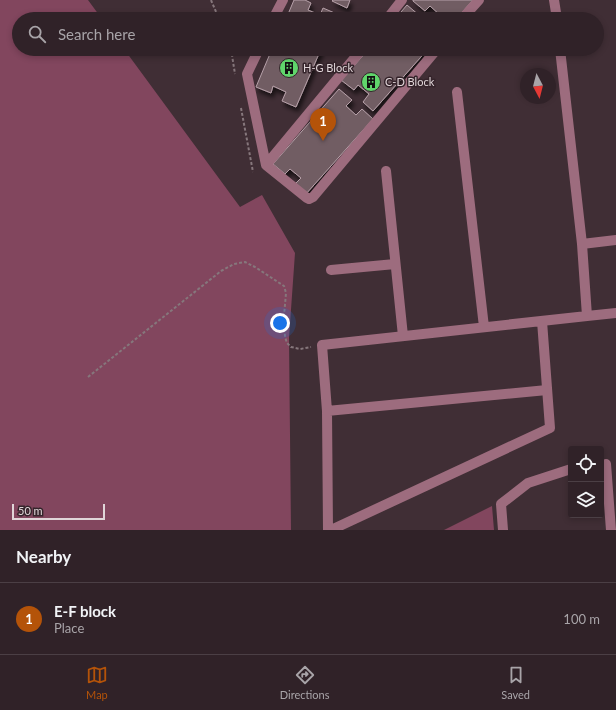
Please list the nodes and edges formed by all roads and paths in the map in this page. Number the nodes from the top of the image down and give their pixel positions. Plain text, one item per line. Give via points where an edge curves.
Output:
1 (211, 0) edge
2 (283, 0) edge
3 (402, 0) edge
4 (479, 0) edge
5 (554, 0) edge
6 (216, 12) edge
7 (277, 12) edge
8 (393, 12) edge
9 (468, 12) edge
10 (556, 12) edge
11 (232, 56) edge
12 (255, 56) edge
13 (356, 56) edge
14 (431, 56) edge
15 (561, 56) edge
16 (236, 80) dead end
17 (457, 92) dead end
18 (240, 103) dead end
19 (266, 165) junction
20 (386, 171) dead end
21 (253, 172) dead end
22 (616, 240) edge
23 (582, 244) junction
24 (395, 264) junction
25 (331, 270) dead end
26 (616, 313) edge
27 (587, 316) junction
28 (542, 321) junction
29 (484, 327) junction
30 (403, 336) junction
31 (322, 345) junction
32 (88, 377) dead end
33 (547, 390) junction
34 (327, 411) junction
35 (608, 464) edge
36 (568, 470) edge
37 (328, 530) edge
38 (331, 530) edge
39 (503, 530) edge
40 (611, 530) edge

1 - 6 path
2 - 7 street
3 - 8 street
4 - 9 street
5 - 10 street
11 - 16 path
12 - 19 street via 247,74
13 - 19 street
14 - 19 street via 314,197 306,198
15 - 23 street
17 - 29 street
18 - 21 path
20 - 24 street
22 - 23 street
23 - 27 street
24 - 25 street
24 - 30 street
26 - 27 street
27 - 28 street
28 - 29 street
28 - 33 street
29 - 30 street
30 - 31 street
31 - 32 path via 300,350 290,347 285,337 284,286 245,262 221,271
31 - 34 street
33 - 34 street
33 - 38 street via 550,428
34 - 37 street
35 - 40 street
36 - 39 street via 528,483 501,504

